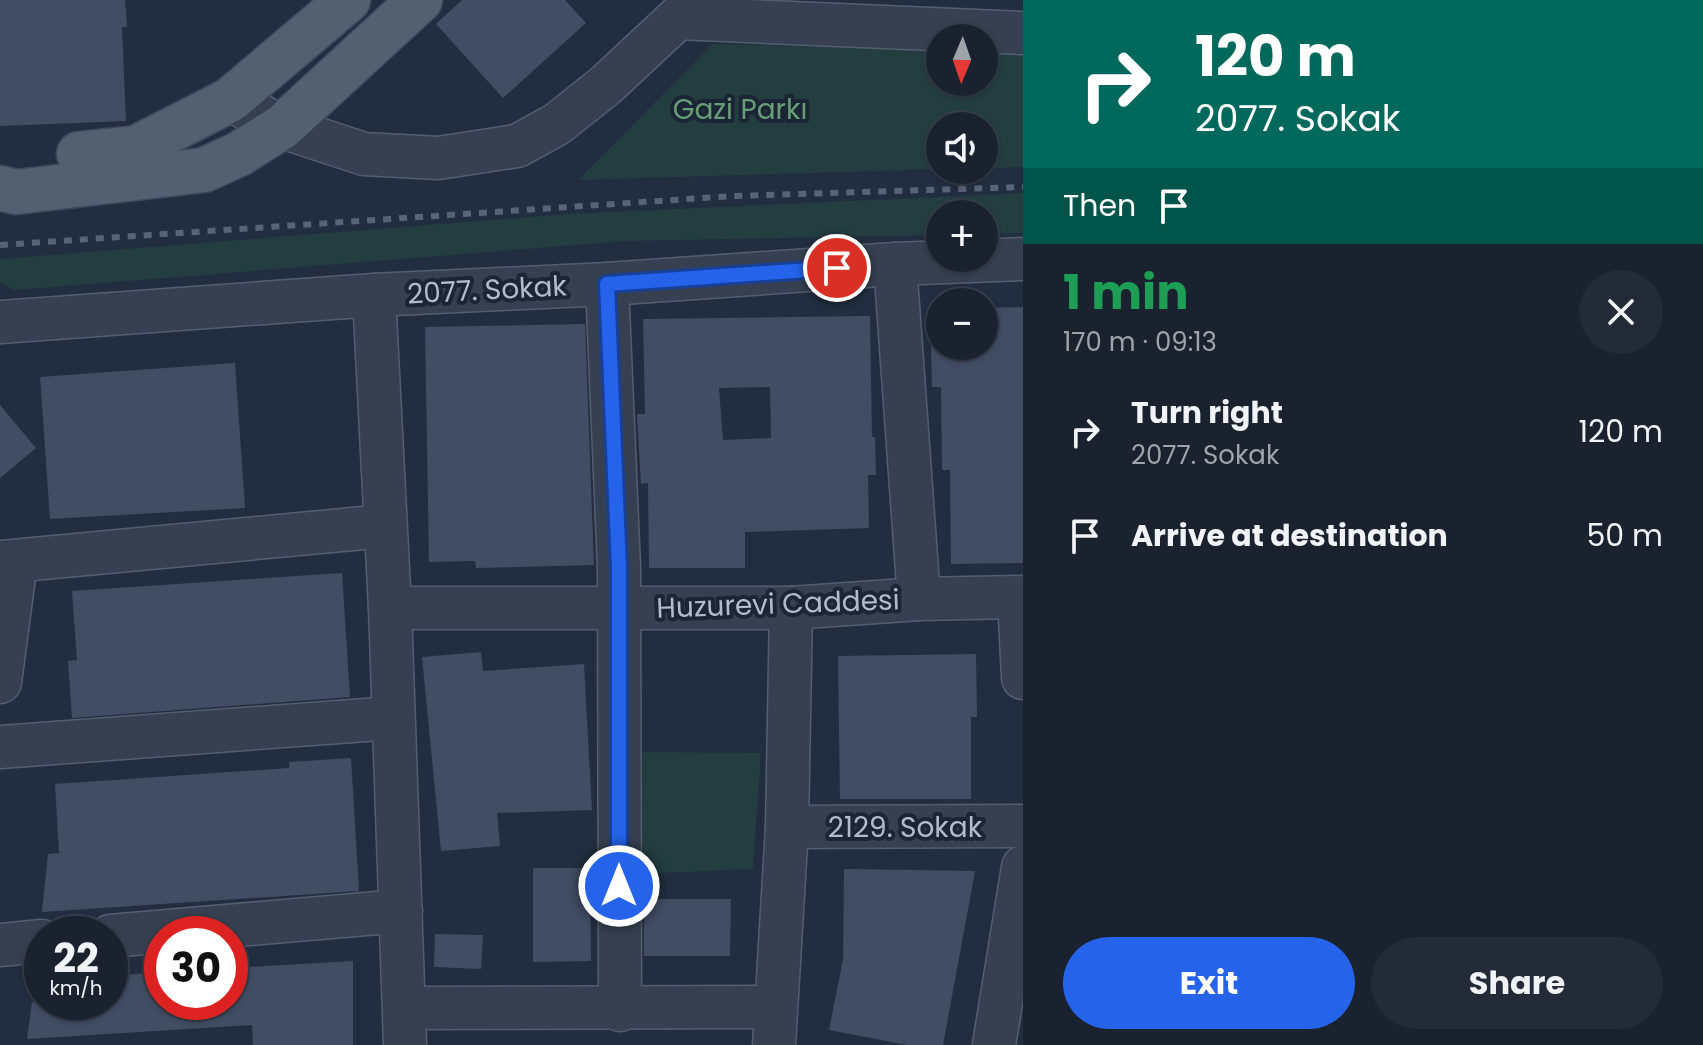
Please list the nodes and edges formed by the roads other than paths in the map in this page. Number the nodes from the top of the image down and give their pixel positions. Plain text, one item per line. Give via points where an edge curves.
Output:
1 (348, 0) edge
2 (420, 0) edge
3 (687, 9) edge
4 (1023, 33) edge
5 (230, 100) junction
6 (282, 127) junction
7 (0, 163) edge
8 (0, 188) edge
9 (1023, 259) edge
10 (895, 264) junction
11 (607, 284) junction
12 (374, 295) junction
13 (0, 322) edge
14 (385, 526) junction
15 (8, 561) edge
16 (1021, 598) edge
17 (919, 599) junction
18 (390, 608) junction
19 (618, 608) junction
20 (791, 608) junction
21 (1023, 678) edge
22 (0, 682) edge
23 (393, 718) junction
24 (0, 747) edge
25 (1023, 826) edge
26 (787, 827) junction
27 (1023, 867) edge
28 (401, 911) junction
29 (128, 934) edge
30 (24, 943) edge
31 (0, 945) edge
32 (620, 1010) junction
33 (774, 1026) edge
34 (406, 1027) edge
35 (994, 1045) edge

1 - 5 main road
2 - 6 main road
3 - 4 street
3 - 6 street via 606,85 557,124 517,146 438,158 364,154
5 - 6 street
5 - 7 main road via 136,148
6 - 8 main road via 204,170 16,192
9 - 10 street, 2077. Sokak
10 - 11 street, 2077. Sokak
10 - 17 street
11 - 12 street, 2077. Sokak
11 - 19 street
12 - 13 street, 2077. Sokak
12 - 14 street
14 - 15 street
14 - 18 street
15 - 22 street
16 - 17 street, Huzurevi Caddesi
16 - 21 street
17 - 20 street, Huzurevi Caddesi
18 - 19 street, Huzurevi Caddesi
18 - 23 street
19 - 20 street, Huzurevi Caddesi
19 - 32 street
20 - 26 street
23 - 24 street
23 - 28 street
25 - 26 street, 2129. Sokak
26 - 33 street
27 - 35 street
28 - 29 street
28 - 34 street
30 - 31 street
32 - 33 street
32 - 34 street

